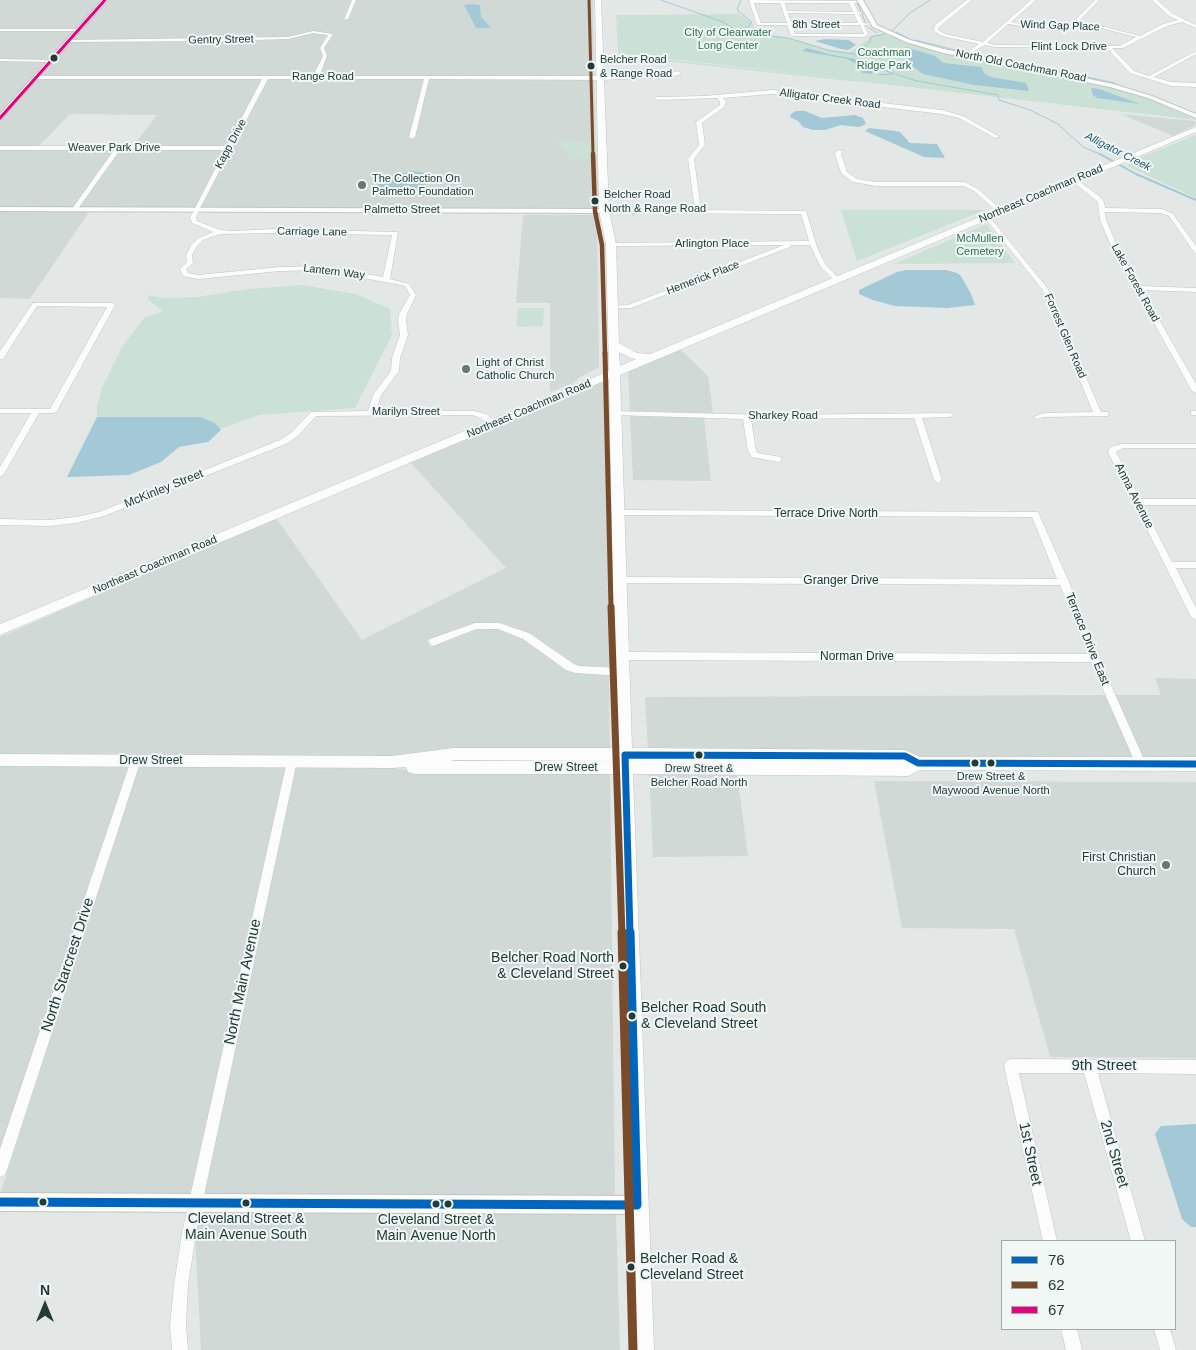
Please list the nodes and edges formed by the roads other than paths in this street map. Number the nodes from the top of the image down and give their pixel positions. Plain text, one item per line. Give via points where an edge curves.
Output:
1 (105, 0) edge
2 (354, 0) edge
3 (598, 0) edge
4 (606, 0) edge
5 (970, 0) edge
6 (1034, 0) edge
7 (1097, 0) edge
8 (1154, 0) edge
9 (752, 1) edge
10 (816, 1) edge
11 (860, 1) edge
12 (782, 2) junction
13 (851, 2) junction
14 (785, 12) junction
15 (821, 12) junction
16 (856, 13) junction
17 (866, 13) junction
18 (346, 19) dead end
19 (1180, 20) junction
20 (1008, 23) junction
21 (873, 24) junction
22 (789, 25) junction
23 (826, 25) junction
24 (861, 25) junction
25 (1081, 26) junction
26 (1196, 27) edge
27 (0, 30) edge
28 (78, 30) junction
29 (1140, 37) junction
30 (69, 41) junction
31 (983, 44) junction
32 (1108, 47) junction
33 (1196, 52) edge
34 (608, 55) dead end
35 (972, 55) junction
36 (0, 60) edge
37 (51, 60) junction
38 (318, 72) dead end
39 (679, 73) dead end
40 (606, 75) junction
41 (37, 77) junction
42 (266, 77) junction
43 (427, 78) junction
44 (1148, 78) junction
45 (1196, 85) edge
46 (719, 97) junction
47 (658, 98) dead end
48 (611, 107) dead end
49 (1196, 116) edge
50 (0, 118) edge
51 (1196, 129) edge
52 (412, 137) dead end
53 (996, 137) dead end
54 (0, 148) edge
55 (118, 148) junction
56 (229, 148) junction
57 (840, 151) dead end
58 (1074, 180) junction
59 (950, 185) junction
60 (974, 188) junction
61 (966, 191) junction
62 (611, 208) junction
63 (0, 209) edge
64 (998, 209) junction
65 (75, 210) junction
66 (196, 210) junction
67 (1102, 210) junction
68 (698, 212) junction
69 (984, 218) junction
70 (219, 232) junction
71 (813, 243) junction
72 (611, 244) junction
73 (793, 244) junction
74 (1196, 251) edge
75 (386, 280) junction
76 (837, 280) junction
77 (1138, 288) junction
78 (1196, 290) edge
79 (613, 307) junction
80 (614, 345) junction
81 (0, 357) edge
82 (651, 358) junction
83 (614, 373) junction
84 (1196, 391) edge
85 (0, 411) edge
86 (36, 411) junction
87 (372, 412) junction
88 (615, 413) junction
89 (314, 414) joint
90 (950, 415) dead end
91 (747, 416) junction
92 (917, 416) junction
93 (1038, 417) dead end
94 (495, 424) junction
95 (1196, 446) edge
96 (778, 459) dead end
97 (0, 474) edge
98 (938, 480) dead end
99 (1138, 502) junction
100 (1196, 502) edge
101 (617, 513) junction
102 (1035, 514) joint
103 (0, 522) edge
104 (1170, 565) junction
105 (1196, 565) edge
106 (619, 580) junction
107 (1064, 582) junction
108 (1196, 617) edge
109 (0, 630) edge
110 (433, 642) dead end
111 (1094, 658) junction
112 (621, 664) junction
113 (0, 760) edge
114 (136, 760) junction
115 (292, 761) junction
116 (625, 762) junction
117 (1141, 764) junction
118 (1196, 764) edge
119 (1011, 1066) joint
120 (1089, 1066) junction
121 (1196, 1067) edge
122 (0, 1170) edge
123 (0, 1202) edge
124 (195, 1203) junction
125 (637, 1205) junction
126 (1050, 1240) edge
127 (1138, 1240) edge
128 (1069, 1330) edge
129 (1162, 1330) edge
130 (180, 1350) edge
131 (642, 1350) edge
132 (1074, 1350) edge
133 (1168, 1350) edge

1 - 28 street
2 - 18 street
3 - 40 main road
4 - 34 main road
5 - 31 street, Flint Lock Drive via 935,28 944,35
6 - 20 street
7 - 25 street via 1079,19
8 - 19 street
9 - 12 street
9 - 22 street, 8th Street via 759,24
10 - 12 street
10 - 13 street
10 - 15 street
11 - 13 street
11 - 17 street, North Old Coachman Road
12 - 14 street
13 - 16 street
14 - 15 street
14 - 22 street
15 - 16 street
15 - 23 street
16 - 17 street
16 - 24 street
17 - 21 street, North Old Coachman Road
19 - 26 street
19 - 29 street, Flint Lock Drive
20 - 25 street, Wind Gap Place
20 - 31 street
21 - 24 street, 8th Street
21 - 35 street, North Old Coachman Road via 908,41
22 - 23 street, 8th Street
22 - 24 street via 795,36 860,36 866,34
23 - 24 street, 8th Street
25 - 29 street, Wind Gap Place via 1108,28
27 - 28 street
28 - 30 street
29 - 32 street, Flint Lock Drive via 1121,46
30 - 37 street
30 - 38 street, Gentry Street via 219,40 288,38 313,32 331,34 322,48 325,56
31 - 32 street, Flint Lock Drive
31 - 35 street via 984,48 979,53
32 - 44 street via 1127,69
33 - 44 street
35 - 49 street, North Old Coachman Road via 1111,85
36 - 37 street
37 - 41 street
39 - 40 street, Range Road
40 - 43 street, Range Road
40 - 48 main road
40 - 62 main road
41 - 42 street, Range Road
41 - 50 street
42 - 43 street, Range Road
42 - 56 street, Kapp Drive
43 - 52 street
44 - 45 street via 1171,84
46 - 47 street, Alligator Creek Road
46 - 53 street, Alligator Creek Road via 765,91 942,112 961,117
46 - 68 street via 722,106 699,122 702,145 691,156
51 - 58 main road, Northeast Coachman Road
54 - 55 street, Weaver Park Drive
55 - 56 street, Weaver Park Drive
55 - 65 street
56 - 66 street, Kapp Drive
57 - 59 street via 838,154 844,173 855,181
58 - 64 main road, Northeast Coachman Road
58 - 67 street, Lake Forest Road via 1097,196
59 - 60 street
59 - 61 street
60 - 61 street
60 - 64 street
61 - 64 street via 982,203
62 - 66 street, Palmetto Street
62 - 68 street, Palmetto Street
62 - 72 main road via 615,232
63 - 65 street, Palmetto Street
64 - 69 main road, Northeast Coachman Road
65 - 66 street, Palmetto Street
66 - 70 street, Carriage Lane via 194,222
67 - 74 street via 1171,214
67 - 77 street, Lake Forest Road via 1106,230
68 - 71 street, Palmetto Street via 804,212
69 - 76 main road, Northeast Coachman Road
69 - 93 street, Forrest Glen Road via 991,222 1045,289 1101,414
70 - 75 street, Carriage Lane via 396,233
70 - 75 street, Lantern Way via 194,245 189,255 190,263 183,269 185,275 230,275 293,268 328,269
71 - 73 street, Arlington Place
71 - 76 street via 823,266
72 - 73 street, Arlington Place
72 - 79 main road
73 - 79 street, Hemerick Place via 629,307
75 - 87 street, Lantern Way via 407,285 413,295 403,314 404,335 395,371 377,395
76 - 82 main road, Northeast Coachman Road
77 - 78 street
77 - 84 street, Lake Forest Road
79 - 80 main road
80 - 82 main road via 629,354
80 - 83 main road
81 - 86 street via 35,304 112,305 53,411
82 - 83 main road, Northeast Coachman Road
83 - 88 main road
83 - 94 main road, Northeast Coachman Road
85 - 86 street
86 - 97 street
87 - 89 street, Marilyn Street
87 - 94 street, Marilyn Street via 474,413
88 - 91 street, Sharkey Road
88 - 101 main road
89 - 103 street, McKinley Street via 283,442 101,514 50,523
90 - 92 street, Sharkey Road
91 - 92 street, Sharkey Road
91 - 96 street via 752,451 755,455
92 - 98 street
94 - 109 main road, Northeast Coachman Road
95 - 99 street, Anna Avenue via 1122,446 1113,449 1113,456
99 - 100 street
99 - 104 street, Anna Avenue
101 - 102 street, Terrace Drive North
101 - 106 main road
102 - 107 street, Terrace Drive East
104 - 105 street
104 - 108 street, Anna Avenue
106 - 107 street, Granger Drive
106 - 112 main road
107 - 111 street, Terrace Drive East
110 - 112 street, Norman Drive via 475,626 499,626 526,636 579,670
111 - 112 street, Norman Drive
111 - 117 street, Terrace Drive East
112 - 116 main road
113 - 114 main road, Drew Street
114 - 115 main road, Drew Street
114 - 122 street, North Starcrest Drive
115 - 116 main road, Drew Street via 392,762 416,767
115 - 124 street, North Main Avenue
116 - 117 main road, Drew Street via 908,769 918,763
116 - 125 main road
117 - 118 main road, Drew Street
119 - 120 street, 9th Street
119 - 126 street, 1st Street
120 - 121 street, 9th Street
120 - 127 street, 2nd Street
123 - 124 street
124 - 125 street
124 - 130 street, North Main Avenue via 181,1285
125 - 131 main road
128 - 132 street
129 - 133 street

